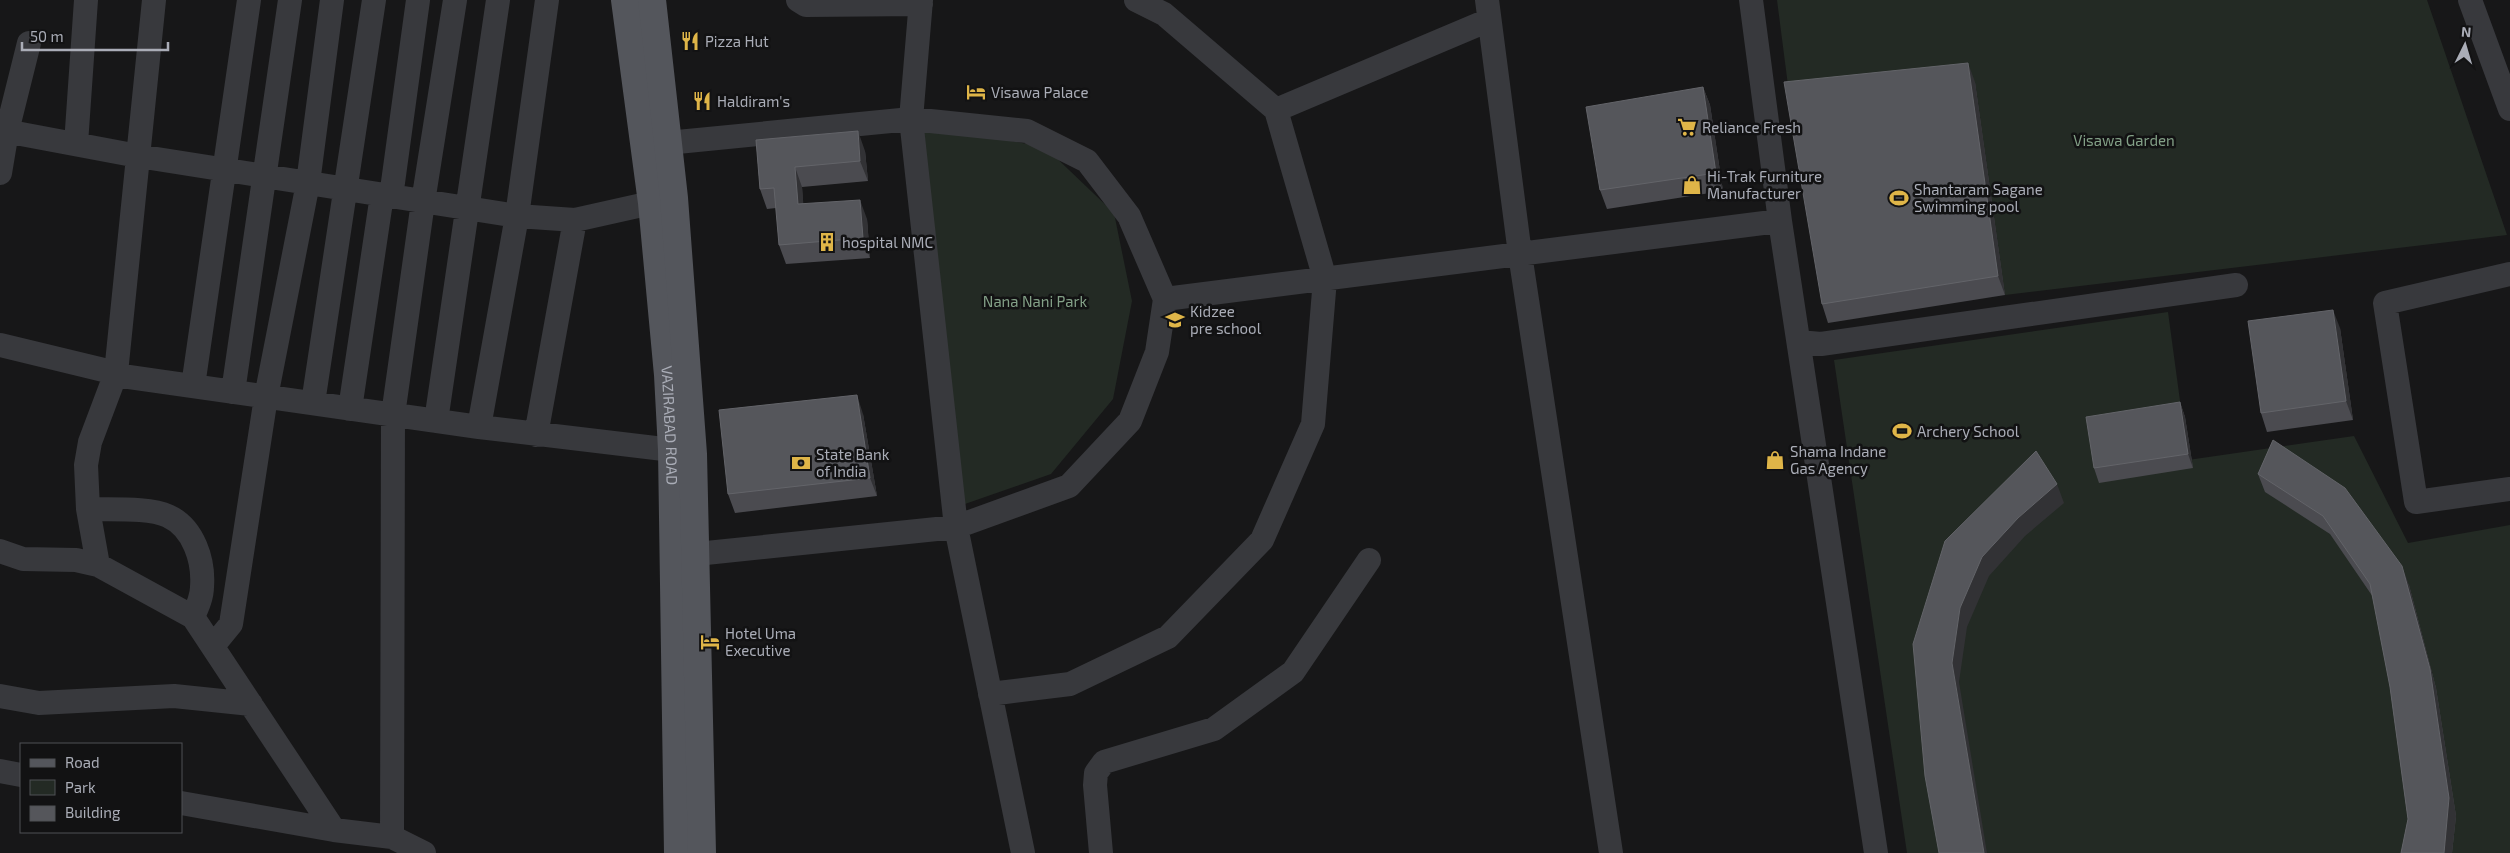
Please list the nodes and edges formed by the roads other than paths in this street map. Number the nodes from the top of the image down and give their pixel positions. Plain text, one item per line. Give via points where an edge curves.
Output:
1 (86, 0) edge
2 (154, 0) edge
3 (249, 0) edge
4 (290, 0) edge
5 (332, 0) edge
6 (374, 0) edge
7 (418, 0) edge
8 (455, 0) edge
9 (498, 0) edge
10 (547, 0) edge
11 (625, 0) edge
12 (652, 0) edge
13 (798, 0) edge
14 (1136, 0) edge
15 (1751, 0) edge
16 (2470, 0) edge
17 (921, 2) edge
18 (1488, 10) edge
19 (29, 43) dead end
20 (2510, 109) edge
21 (1276, 110) junction
22 (911, 119) junction
23 (4, 130) edge
24 (667, 143) junction
25 (76, 144) junction
26 (138, 156) junction
27 (224, 170) junction
28 (0, 173) edge
29 (265, 176) junction
30 (308, 183) junction
31 (347, 188) junction
32 (387, 196) junction
33 (663, 200) junction
34 (423, 202) junction
35 (469, 208) junction
36 (517, 216) junction
37 (575, 220) junction
38 (1780, 221) junction
39 (1520, 254) junction
40 (2510, 274) edge
41 (1325, 279) junction
42 (2236, 285) dead end
43 (1165, 299) junction
44 (1799, 342) junction
45 (0, 344) edge
46 (115, 374) junction
47 (193, 386) junction
48 (233, 392) junction
49 (266, 397) junction
50 (312, 404) junction
51 (350, 409) junction
52 (394, 415) junction
53 (436, 421) junction
54 (479, 427) junction
55 (536, 435) junction
56 (672, 450) junction
57 (2510, 489) edge
58 (88, 509) junction
59 (956, 527) junction
60 (0, 551) edge
61 (684, 555) junction
62 (1369, 560) dead end
63 (98, 565) junction
64 (193, 616) junction
65 (213, 646) junction
66 (990, 694) junction
67 (0, 696) edge
68 (251, 704) junction
69 (0, 771) edge
70 (20, 775) edge
71 (182, 803) edge
72 (334, 830) junction
73 (392, 837) junction
74 (424, 853) edge
75 (678, 853) edge
76 (702, 853) edge
77 (1023, 853) edge
78 (1102, 853) edge
79 (1611, 853) edge
80 (1876, 853) edge

1 - 25 street
2 - 26 street
3 - 27 street
4 - 29 street
5 - 30 street
6 - 31 street
7 - 32 street
8 - 34 street
9 - 35 street
10 - 36 street
11 - 33 main road, VAZIRABAD ROAD
12 - 24 main road, VAZIRABAD ROAD
13 - 17 street via 806,5
14 - 21 street via 1164,14
15 - 38 street
16 - 20 street
17 - 22 street
18 - 21 street
18 - 39 street
19 - 23 street
21 - 41 street
22 - 24 street
22 - 43 street via 1027,131 1087,161 1129,216
22 - 59 street
23 - 25 street
23 - 28 street
24 - 33 main road, VAZIRABAD ROAD
25 - 26 street
26 - 27 street
26 - 46 street
27 - 29 street
27 - 47 street
29 - 30 street
29 - 48 street
30 - 31 street
30 - 49 street
31 - 32 street
31 - 50 street
32 - 34 street
32 - 51 street
33 - 37 street
33 - 56 main road, VAZIRABAD ROAD
33 - 61 main road, VAZIRABAD ROAD via 693,454
34 - 35 street
34 - 52 street
35 - 36 street
35 - 53 street
36 - 37 street
36 - 54 street
37 - 55 street
38 - 39 street
38 - 44 street
39 - 41 street
39 - 79 street
40 - 57 street via 2385,303 2416,502
41 - 43 street
41 - 66 street via 1313,424 1262,540 1168,637 1070,684
42 - 44 street via 1821,344
43 - 59 street via 1157,352 1130,421 1069,486
44 - 80 street
45 - 46 street
46 - 47 street
46 - 58 street via 90,442 86,465
47 - 48 street
48 - 49 street
49 - 50 street
49 - 65 street via 231,624
50 - 51 street
51 - 52 street
52 - 53 street
52 - 73 street
53 - 54 street
54 - 55 street
55 - 56 street
56 - 61 main road, VAZIRABAD ROAD
58 - 63 street
58 - 64 street via 152,512 167,515 181,525 193,539 200,562 202,588
59 - 61 street
59 - 66 street
60 - 63 street via 23,559 76,560
61 - 75 main road, VAZIRABAD ROAD
61 - 76 main road, VAZIRABAD ROAD
62 - 78 street via 1293,672 1214,729 1104,762 1096,773
63 - 64 street
64 - 65 street
65 - 68 street
66 - 77 street
67 - 68 street via 39,703 174,696
68 - 72 street
69 - 70 street
71 - 72 street
72 - 73 street
73 - 74 street

